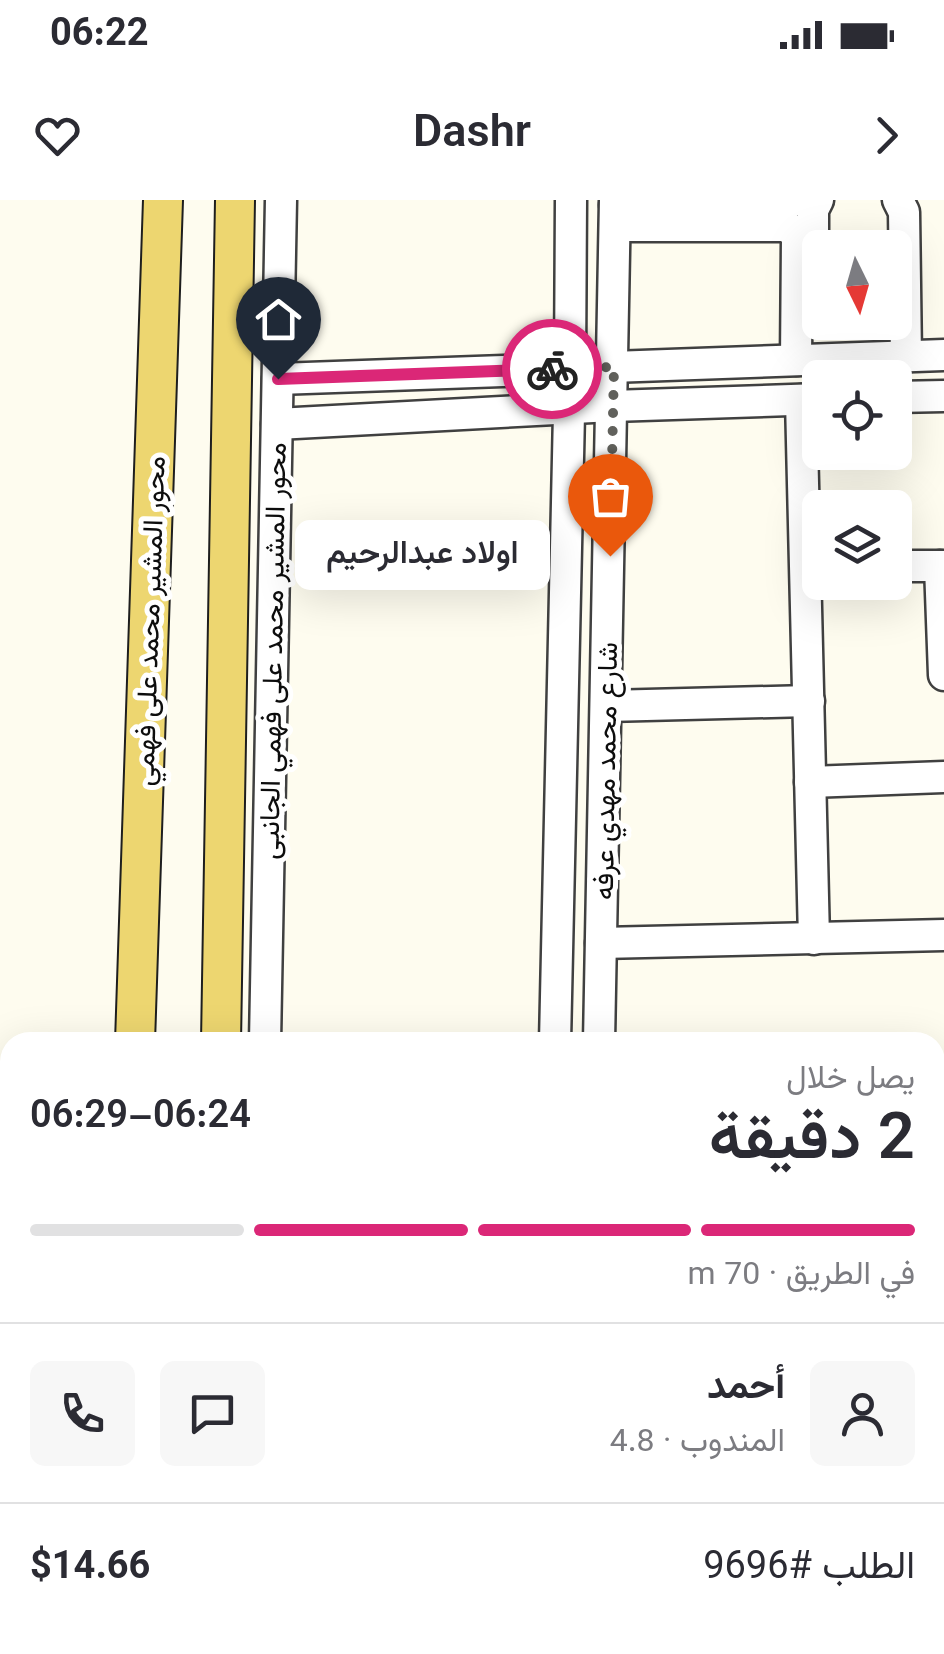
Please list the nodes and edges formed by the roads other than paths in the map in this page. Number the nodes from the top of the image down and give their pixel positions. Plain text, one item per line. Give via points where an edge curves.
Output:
1 (163, 200) edge
2 (235, 200) edge
3 (281, 200) edge
4 (570, 200) edge
5 (794, 200) edge
6 (818, 200) edge
7 (898, 200) edge
8 (922, 200) edge
9 (615, 210) edge
10 (924, 356) edge
11 (802, 360) edge
12 (805, 360) junction
13 (614, 367) junction
14 (570, 368) junction
15 (278, 379) junction
16 (944, 396) edge
17 (912, 397) edge
18 (802, 400) edge
19 (612, 406) junction
20 (569, 408) junction
21 (277, 424) junction
22 (912, 566) edge
23 (942, 566) edge
24 (812, 600) edge
25 (944, 675) edge
26 (808, 701) junction
27 (607, 706) junction
28 (944, 777) edge
29 (810, 782) junction
30 (944, 935) edge
31 (814, 939) junction
32 (601, 942) junction
33 (135, 1032) edge
34 (221, 1032) edge
35 (265, 1032) edge
36 (555, 1032) edge
37 (599, 1032) edge

1 - 33 main road, محور المشير محمد على فهمي
2 - 34 main road
3 - 15 street, محور المشير محمد على فهمي الجانبى
4 - 14 street, شارع محمد مهدي عرفه
5 - 9 street
6 - 12 street
7 - 10 street
8 - 10 street
9 - 12 street via 794,230
9 - 13 street, شارع محمد مهدي عرفه
10 - 12 street
11 - 13 street
13 - 14 street
13 - 19 street, شارع محمد مهدي عرفه
14 - 15 street
14 - 20 street, شارع محمد مهدي عرفه
15 - 21 street, محور المشير محمد على فهمي الجانبى
16 - 17 street
18 - 19 street
19 - 20 street
19 - 27 street, شارع محمد مهدي عرفه
20 - 21 street
20 - 36 street, شارع محمد مهدي عرفه
21 - 35 street, محور المشير محمد على فهمي الجانبى
22 - 23 street
23 - 25 street
24 - 26 street
26 - 27 street
26 - 29 street
27 - 32 street, شارع محمد مهدي عرفه
28 - 29 street
29 - 31 street
30 - 31 street
31 - 32 street
32 - 37 street, شارع محمد مهدي عرفه

